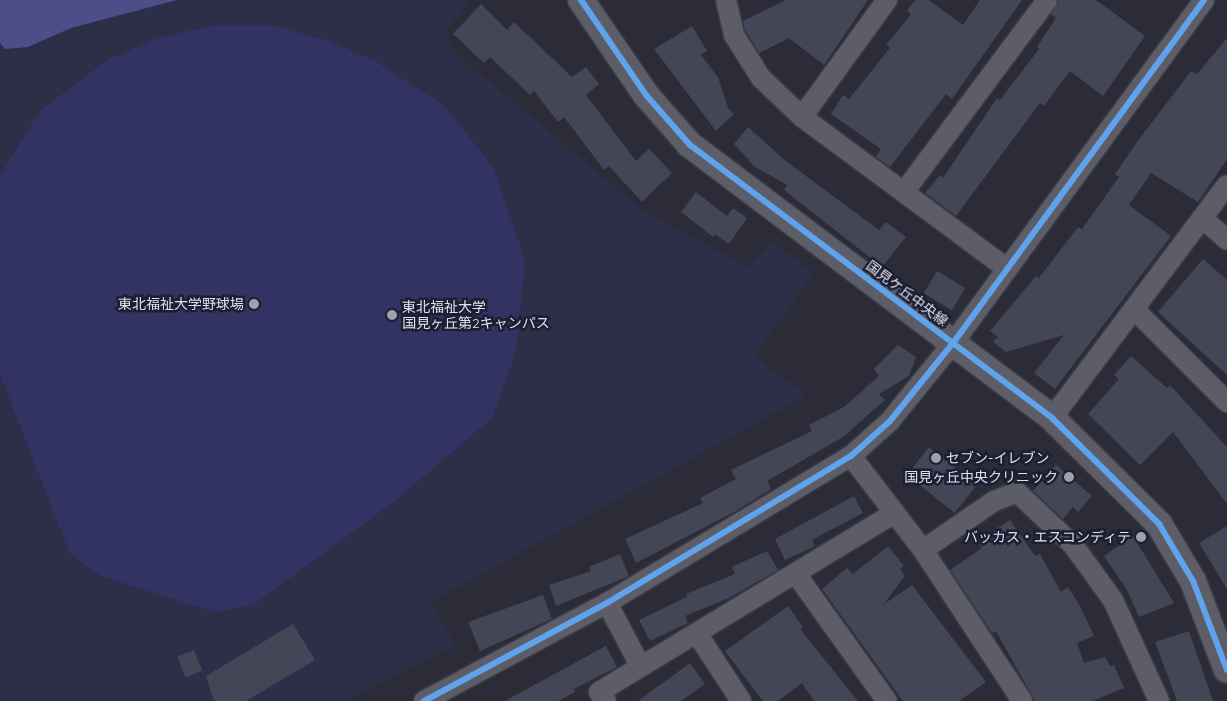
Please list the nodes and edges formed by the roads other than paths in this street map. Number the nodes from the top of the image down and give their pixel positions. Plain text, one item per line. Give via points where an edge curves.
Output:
1 (582, 0) edge
2 (726, 0) edge
3 (887, 0) edge
4 (1047, 0) edge
5 (1204, 0) edge
6 (802, 117) junction
7 (1227, 186) edge
8 (904, 192) junction
9 (1202, 218) junction
10 (1227, 240) edge
11 (1006, 268) junction
12 (1134, 309) junction
13 (953, 343) junction
14 (1227, 402) edge
15 (1052, 418) junction
16 (851, 456) junction
17 (895, 513) junction
18 (923, 550) junction
19 (796, 574) junction
20 (608, 603) junction
21 (698, 635) junction
22 (641, 668) junction
23 (1227, 670) edge
24 (424, 701) edge
25 (606, 701) edge
26 (741, 701) edge
27 (887, 701) edge
28 (1022, 701) edge
29 (1159, 701) edge

1 - 13 street, 国見ケ丘中央線 via 646,95 690,144
2 - 6 street via 734,35 762,78
3 - 6 street
4 - 8 street
5 - 11 street
6 - 8 street
7 - 9 street
8 - 11 street
9 - 10 street
9 - 12 street
11 - 13 street
12 - 14 street
12 - 15 street
13 - 15 street, 国見ケ丘中央線
13 - 16 street via 890,422
15 - 23 street, 国見ケ丘中央線 via 1159,524 1194,581
16 - 17 street
16 - 20 street
17 - 18 street
17 - 19 street
18 - 28 street
18 - 29 street via 994,501 1017,492 1073,545 1113,600
19 - 21 street
19 - 27 street
20 - 22 street
20 - 24 street
21 - 22 street
21 - 26 street
22 - 25 street via 599,692

